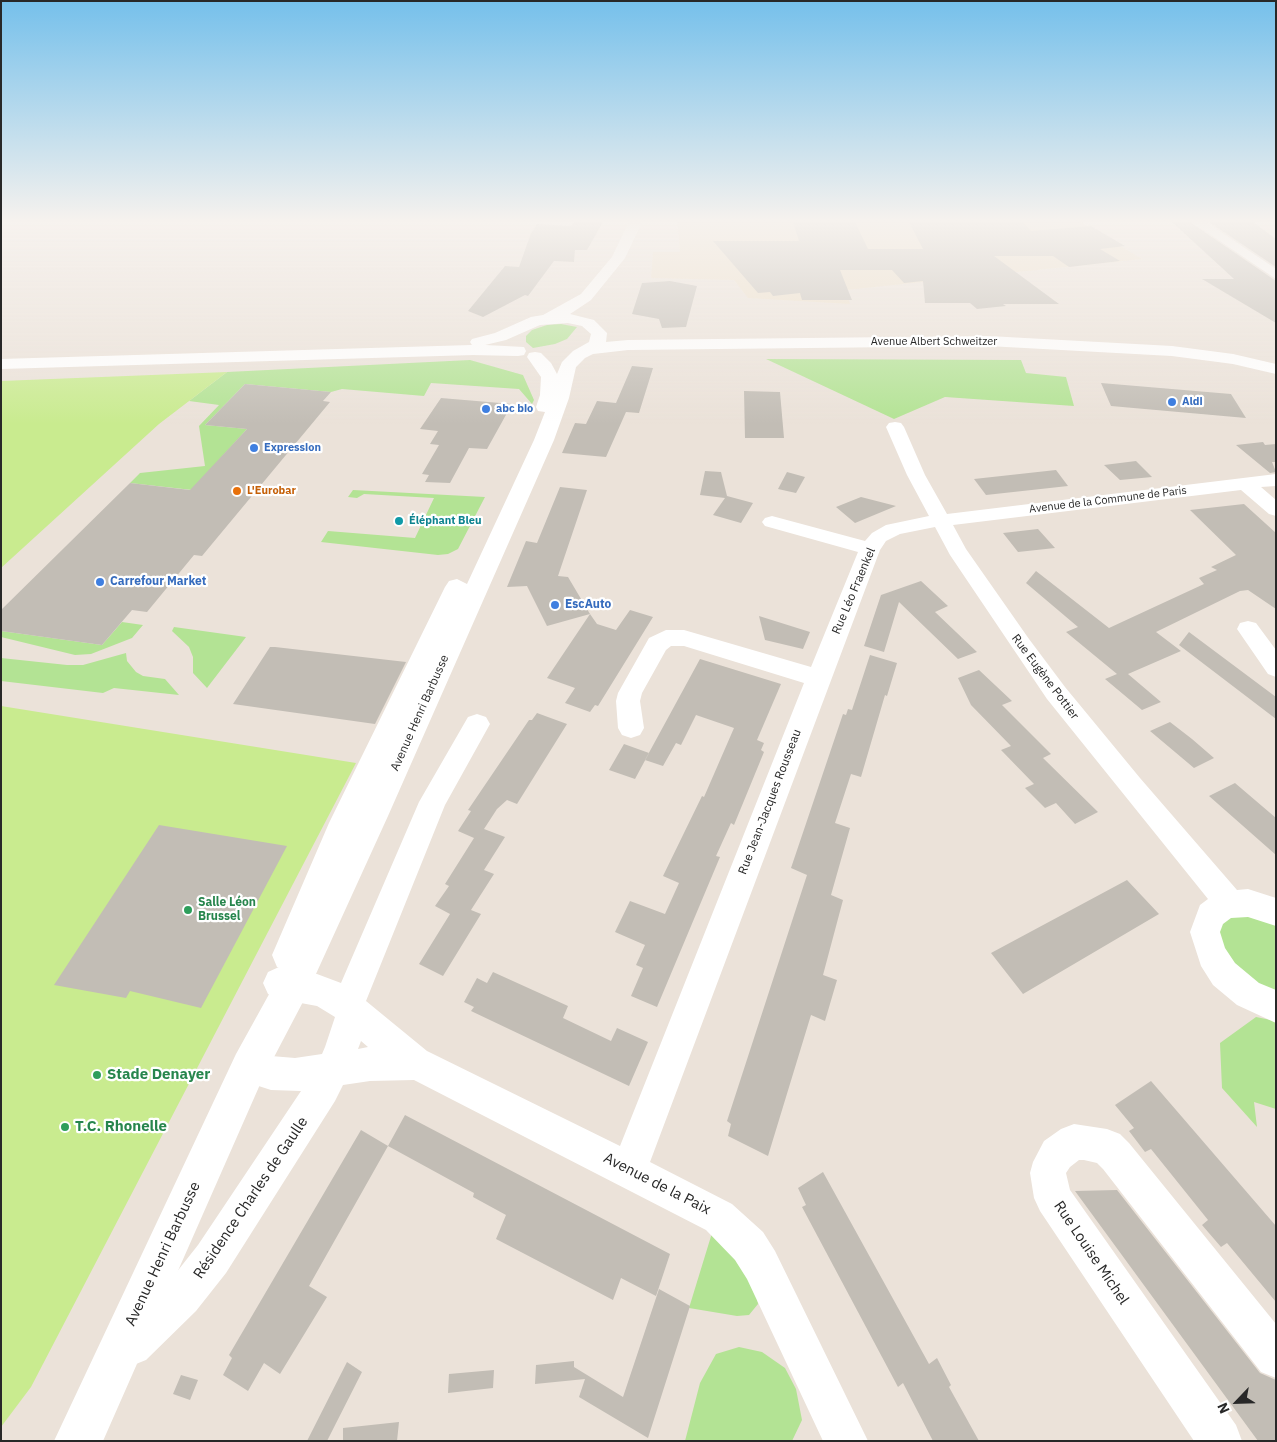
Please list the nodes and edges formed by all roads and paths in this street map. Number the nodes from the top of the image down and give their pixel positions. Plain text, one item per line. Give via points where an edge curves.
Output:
1 (592, 289) edge
2 (603, 289) edge
3 (548, 318) junction
4 (593, 326) junction
5 (515, 331) junction
6 (421, 351) junction
7 (518, 351) junction
8 (585, 352) junction
9 (535, 357) junction
10 (1276, 361) edge
11 (1, 364) edge
12 (895, 427) dead end
13 (1276, 480) edge
14 (1245, 484) junction
15 (1276, 510) edge
16 (940, 521) junction
17 (772, 522) dead end
18 (870, 549) junction
19 (1248, 629) dead end
20 (1276, 668) edge
21 (818, 678) junction
22 (477, 724) dead end
23 (631, 728) dead end
24 (1230, 903) junction
25 (1276, 912) edge
26 (286, 984) junction
27 (1276, 1007) edge
28 (351, 1009) junction
29 (415, 1064) junction
30 (250, 1066) junction
31 (333, 1069) junction
32 (629, 1169) junction
33 (1276, 1357) edge
34 (114, 1361) junction
35 (78, 1441) edge
36 (846, 1441) edge
37 (1220, 1441) edge

1 - 3 main road via 570,308
2 - 4 main road via 587,314
3 - 4 main road, Avenue Albert Schweitzer via 568,318
3 - 5 main road via 530,322
4 - 8 main road, Avenue Henri Barbusse via 600,340
4 - 10 main road, Avenue Albert Schweitzer via 622,336 664,341 969,336 1092,341
5 - 6 main road via 488,340
5 - 7 main road via 510,340
6 - 7 main road, Avenue Albert Schweitzer
6 - 11 main road
7 - 9 main road, Avenue Albert Schweitzer
8 - 9 main road, Avenue Albert Schweitzer via 555,359
8 - 10 main road, Avenue Albert Schweitzer via 628,345 954,340 1172,351
8 - 26 main road, Avenue Henri Barbusse via 568,366 560,398 534,463 373,816
9 - 26 main road, Avenue Henri Barbusse via 549,374 548,401 344,823
12 - 16 street, Rue Eugène Pottier
13 - 14 street, Avenue de la Commune de Paris
14 - 15 street
14 - 16 street, Avenue de la Commune de Paris
16 - 18 street, Rue Léo Fraenkel via 893,529 879,537
16 - 24 street, Rue Eugène Pottier via 984,594 1056,693
17 - 18 street
18 - 21 street, Rue Léo Fraenkel
19 - 20 street
21 - 23 street via 684,638 666,638 658,644 630,693
21 - 32 street, Rue Jean-Jacques Rousseau
22 - 28 street, Résidence Charles de Gaulle via 433,802
24 - 25 street via 1254,904
24 - 27 street via 1216,909 1207,921 1206,936 1212,955 1238,987 1259,1001
26 - 28 street, Avenue de la Paix via 328,994
26 - 30 main road, Avenue Henri Barbusse
28 - 29 street, Avenue de la Paix
28 - 31 street, Résidence Charles de Gaulle
29 - 31 street, Avenue de la Paix via 370,1064
29 - 32 street, Avenue de la Paix
30 - 31 street, Avenue de la Paix via 284,1075
30 - 34 main road, Avenue Henri Barbusse
31 - 34 street, Résidence Charles de Gaulle via 198,1279
32 - 36 street, Avenue de la Paix via 706,1208 749,1246 761,1264
33 - 37 street, Rue Louise Michel via 1107,1147 1074,1142 1057,1154 1048,1173 1053,1198
34 - 35 main road, Avenue Henri Barbusse

